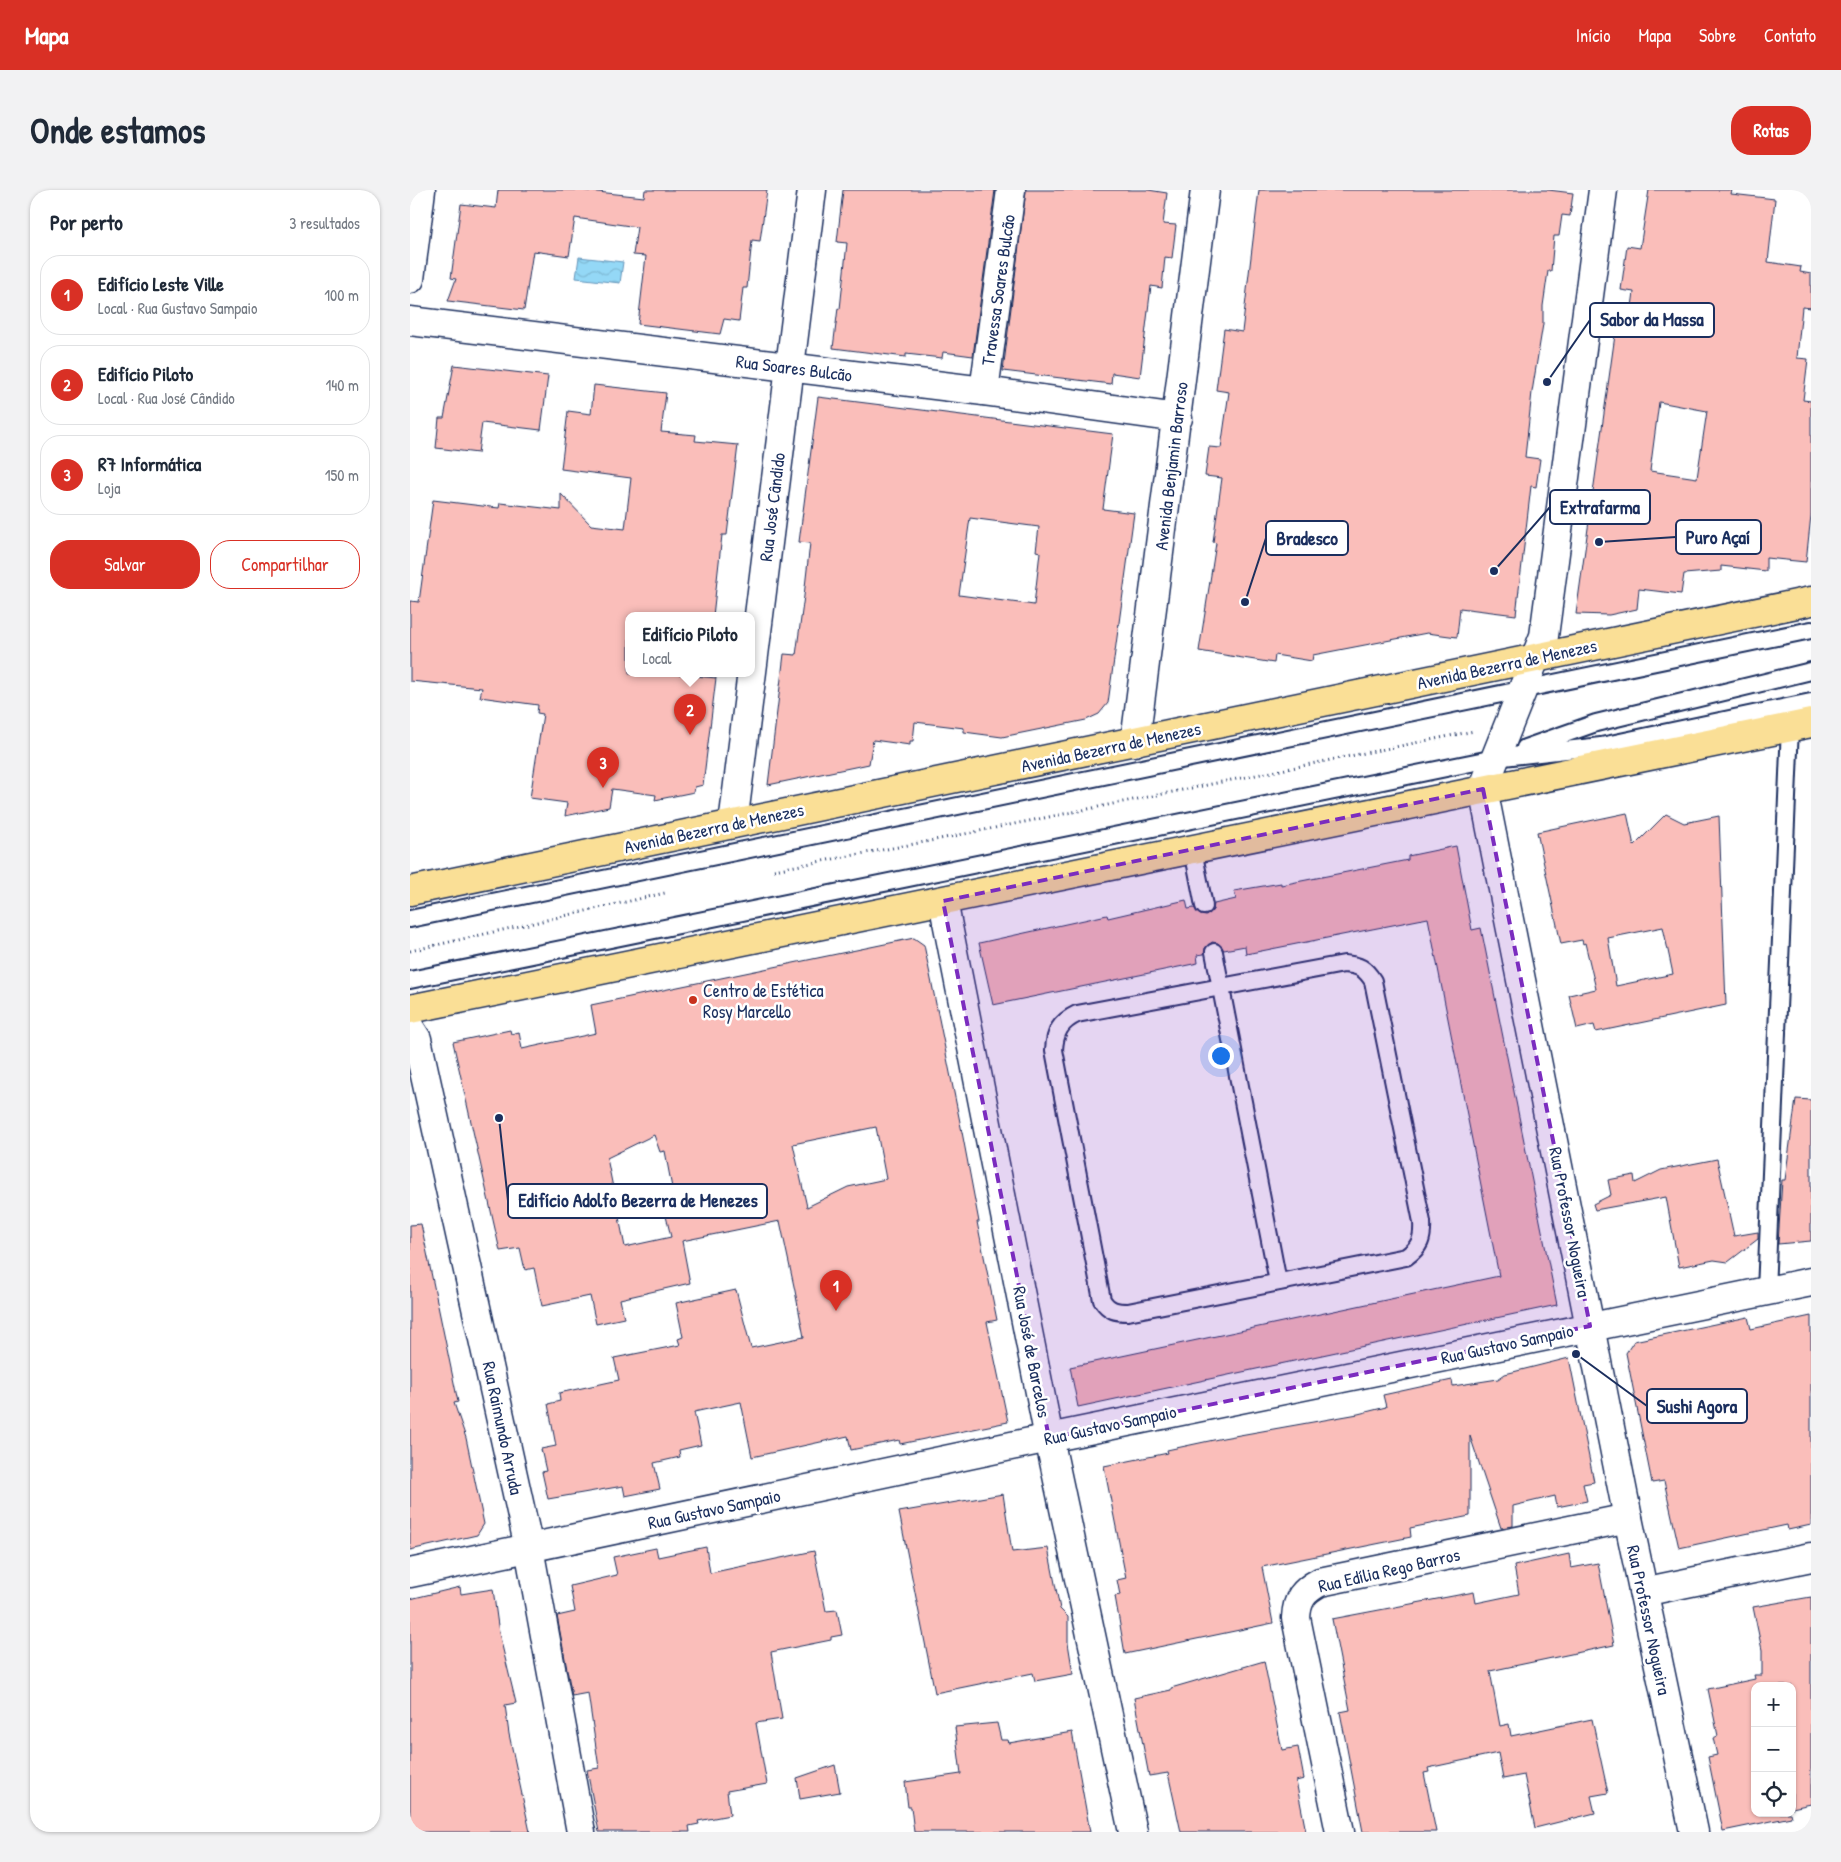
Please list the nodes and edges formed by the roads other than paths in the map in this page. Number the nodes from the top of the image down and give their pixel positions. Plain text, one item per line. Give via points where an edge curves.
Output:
1 (422, 190) edge
2 (812, 190) edge
3 (1011, 190) edge
4 (1205, 190) edge
5 (1603, 190) edge
6 (410, 279) edge
7 (410, 321) edge
8 (788, 368) junction
9 (984, 390) junction
10 (1178, 418) junction
11 (1811, 602) edge
12 (1811, 630) edge
13 (755, 642) edge
14 (1535, 659) junction
15 (1811, 671) edge
16 (751, 677) edge
17 (1522, 690) junction
18 (1811, 702) edge
19 (1800, 725) edge
20 (1135, 742) junction
21 (1495, 758) junction
22 (1483, 789) junction
23 (733, 824) junction
24 (1193, 850) junction
25 (410, 890) edge
26 (943, 901) junction
27 (1204, 906) dead end
28 (410, 919) edge
29 (1214, 952) dead end
30 (410, 980) edge
31 (1220, 988) junction
32 (410, 1009) edge
33 (410, 1028) edge
34 (1278, 1282) junction
35 (1811, 1282) edge
36 (1766, 1291) junction
37 (1590, 1326) junction
38 (1049, 1438) junction
39 (1628, 1518) junction
40 (529, 1548) junction
41 (1811, 1557) edge
42 (410, 1573) edge
43 (1643, 1592) junction
44 (581, 1832) edge
45 (1132, 1832) edge
46 (1340, 1832) edge
47 (1694, 1832) edge

1 - 6 street
2 - 8 street, Rua José Cândido
3 - 9 street, Travessa Soares Bulcão
4 - 10 street, Avenida Benjamin Barroso
5 - 14 street via 1544,636
7 - 8 street, Rua Soares Bulcão
8 - 9 street, Rua Soares Bulcão
8 - 13 street, Rua José Cândido
9 - 10 street, Rua Soares Bulcão
10 - 20 street, Avenida Benjamin Barroso
11 - 14 main road, Avenida Bezerra de Menezes
12 - 17 lane, Avenida Bezerra de Menezes
14 - 17 street
14 - 20 main road, Avenida Bezerra de Menezes
15 - 21 lane via 1596,724
16 - 23 street, Rua José Cândido
17 - 21 street
17 - 28 lane, Avenida Bezerra de Menezes
18 - 21 lane via 1601,746
19 - 22 main road
19 - 36 lane
20 - 23 main road, Avenida Bezerra de Menezes
21 - 22 street
21 - 30 lane
22 - 24 main road
22 - 37 street, Rua Professor Nogueira
23 - 25 main road, Avenida Bezerra de Menezes
24 - 26 main road
24 - 27 lane
26 - 32 main road
26 - 38 street, Rua José de Barcelos
29 - 31 lane
31 - 34 lane
31 - 34 lane via 1344,964 1358,965 1367,971 1373,981 1422,1222 1423,1237 1417,1249 1406,1257
31 - 34 lane via 1077,1014 1064,1020 1055,1035 1054,1050 1089,1242 1102,1300 1107,1308 1116,1312
33 - 40 street, Rua Raimundo Arruda via 417,1039
35 - 36 street, Rua Gustavo Sampaio
36 - 37 street, Rua Gustavo Sampaio
37 - 38 street, Rua Gustavo Sampaio
37 - 39 street, Rua Professor Nogueira
38 - 40 street, Rua Gustavo Sampaio
38 - 45 street, Rua José de Barcelos
39 - 43 street, Rua Professor Nogueira
39 - 46 street, Rua Edília Rego Barros via 1320,1582 1306,1590 1297,1603 1296,1618
40 - 42 street, Rua Gustavo Sampaio
40 - 44 street, Rua Raimundo Arruda
41 - 43 street
43 - 47 street, Rua Professor Nogueira

